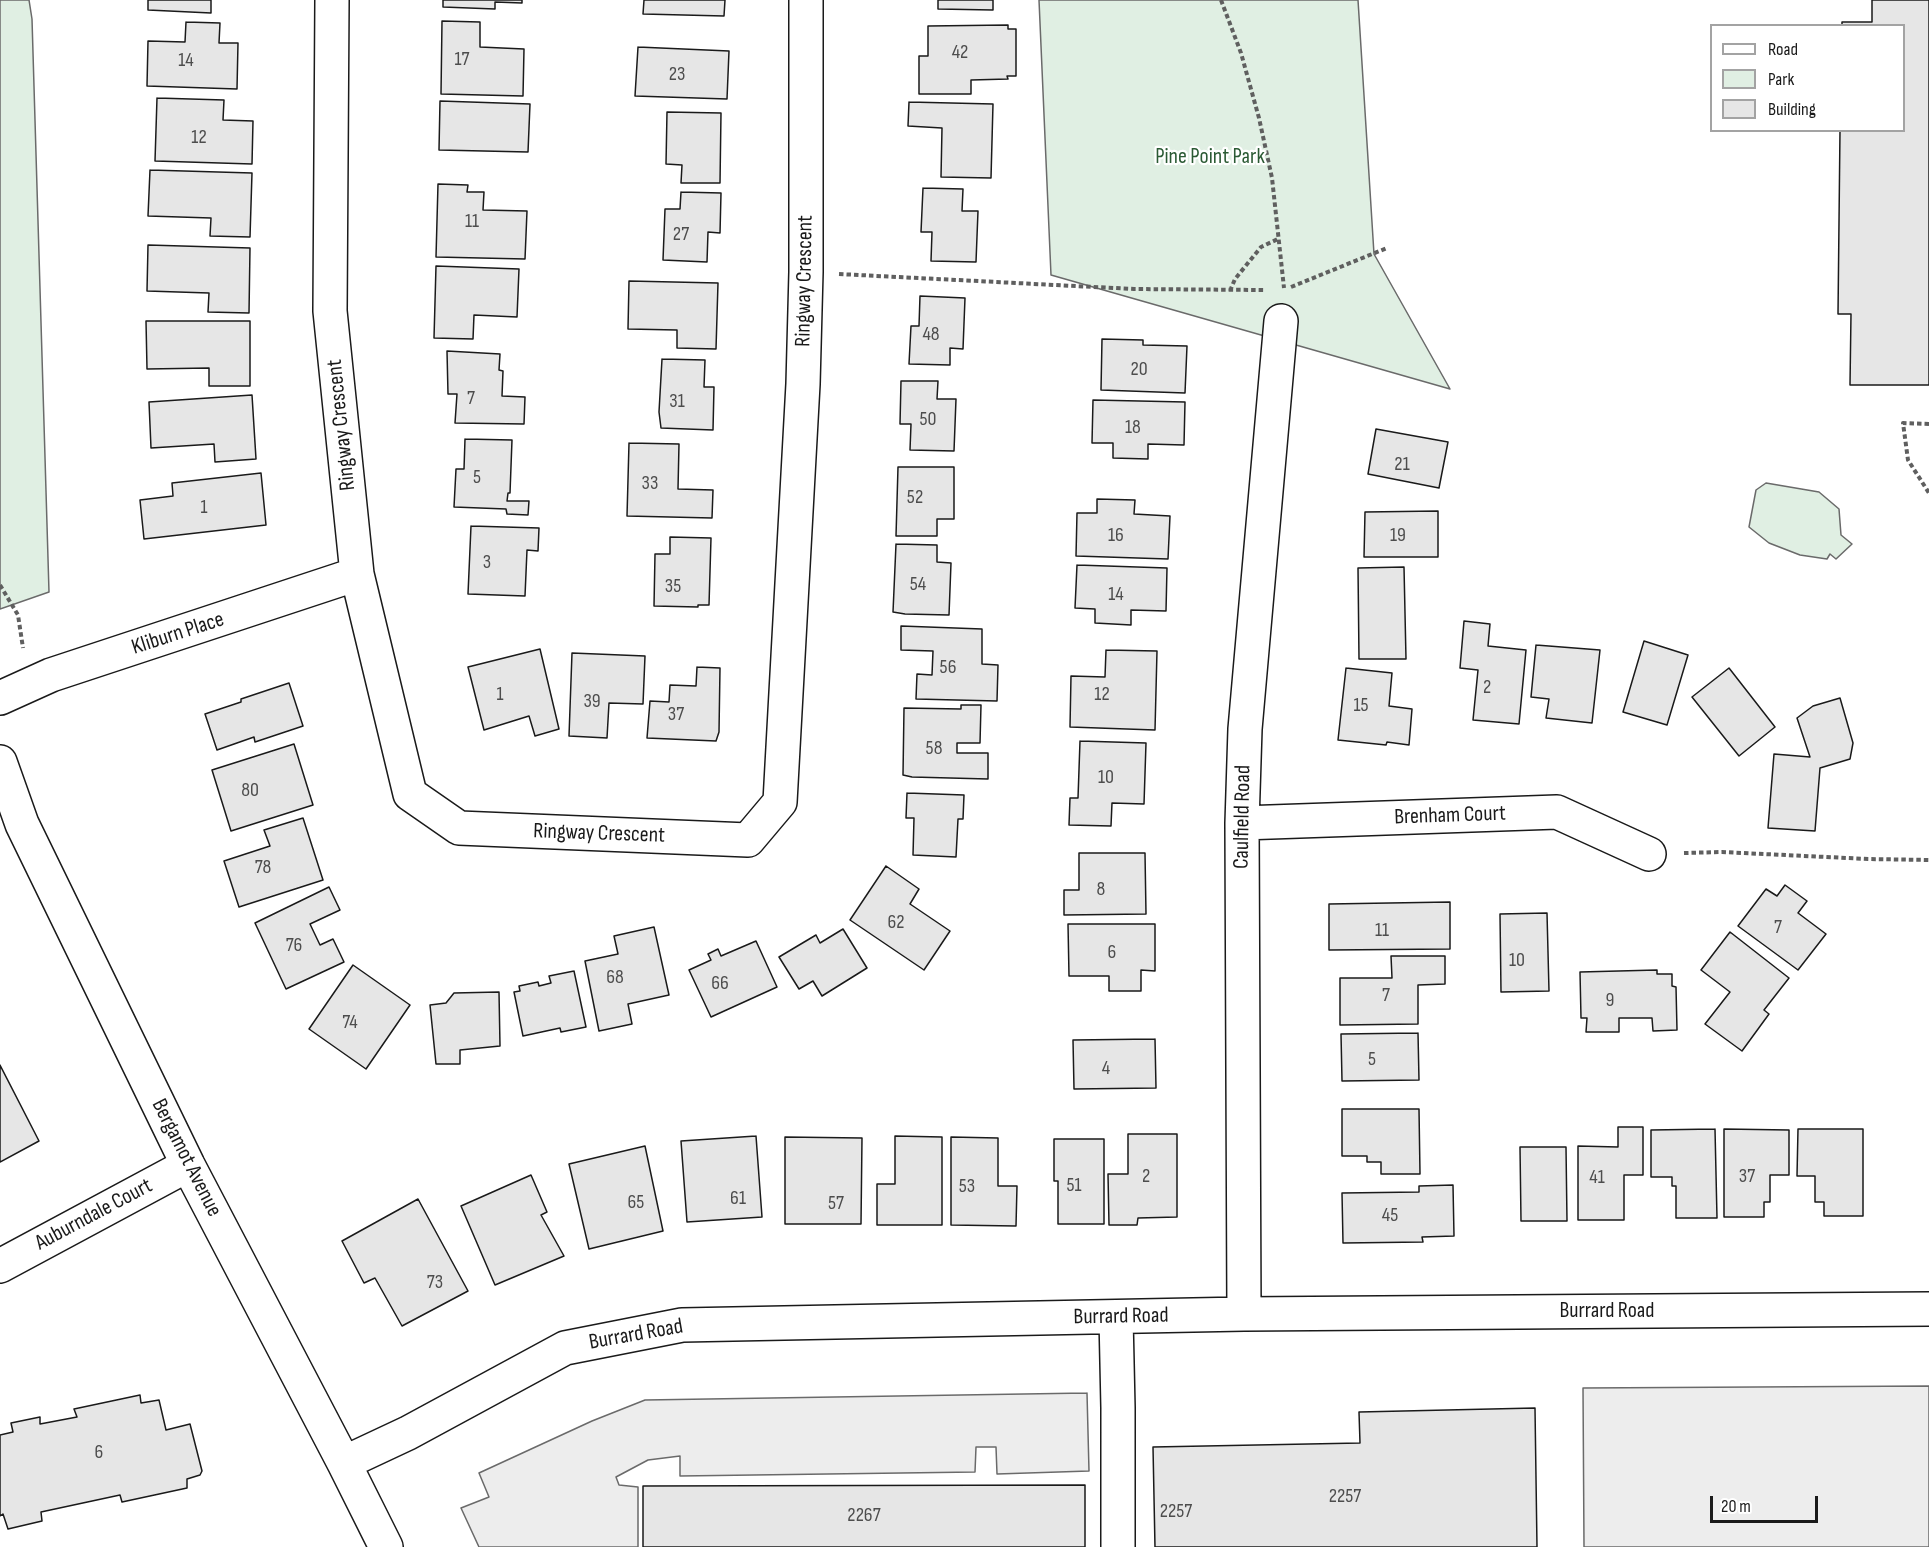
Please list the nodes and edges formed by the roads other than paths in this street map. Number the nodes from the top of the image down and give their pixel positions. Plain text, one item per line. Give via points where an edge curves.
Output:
1 (332, 0) edge
2 (806, 0) edge
3 (1282, 305) road end
4 (357, 574) junction
5 (0, 698) edge
6 (0, 762) edge
7 (1242, 823) junction
8 (1649, 854) road end
9 (188, 1165) junction
10 (0, 1266) edge
11 (1929, 1309) edge
12 (1244, 1314) junction
13 (1116, 1317) junction
14 (344, 1462) junction
15 (386, 1547) edge
16 (1118, 1547) edge

1 - 4 street, Ringway Crescent via 330,311
2 - 4 street, Ringway Crescent via 803,384 780,802 748,840 459,828 410,794
3 - 7 street, Caulfield Road via 1245,729
4 - 5 street, Kliburn Place via 51,675
6 - 9 street, Bergamot Avenue via 22,824
7 - 8 street, Brenham Court via 1557,812
7 - 12 street, Caulfield Road
9 - 10 street, Auburndale Court
9 - 14 street, Bergamot Avenue
11 - 12 street, Burrard Road
12 - 13 street, Burrard Road
13 - 14 street, Burrard Road via 682,1325 565,1348
13 - 16 street
14 - 15 street, Bergamot Avenue

